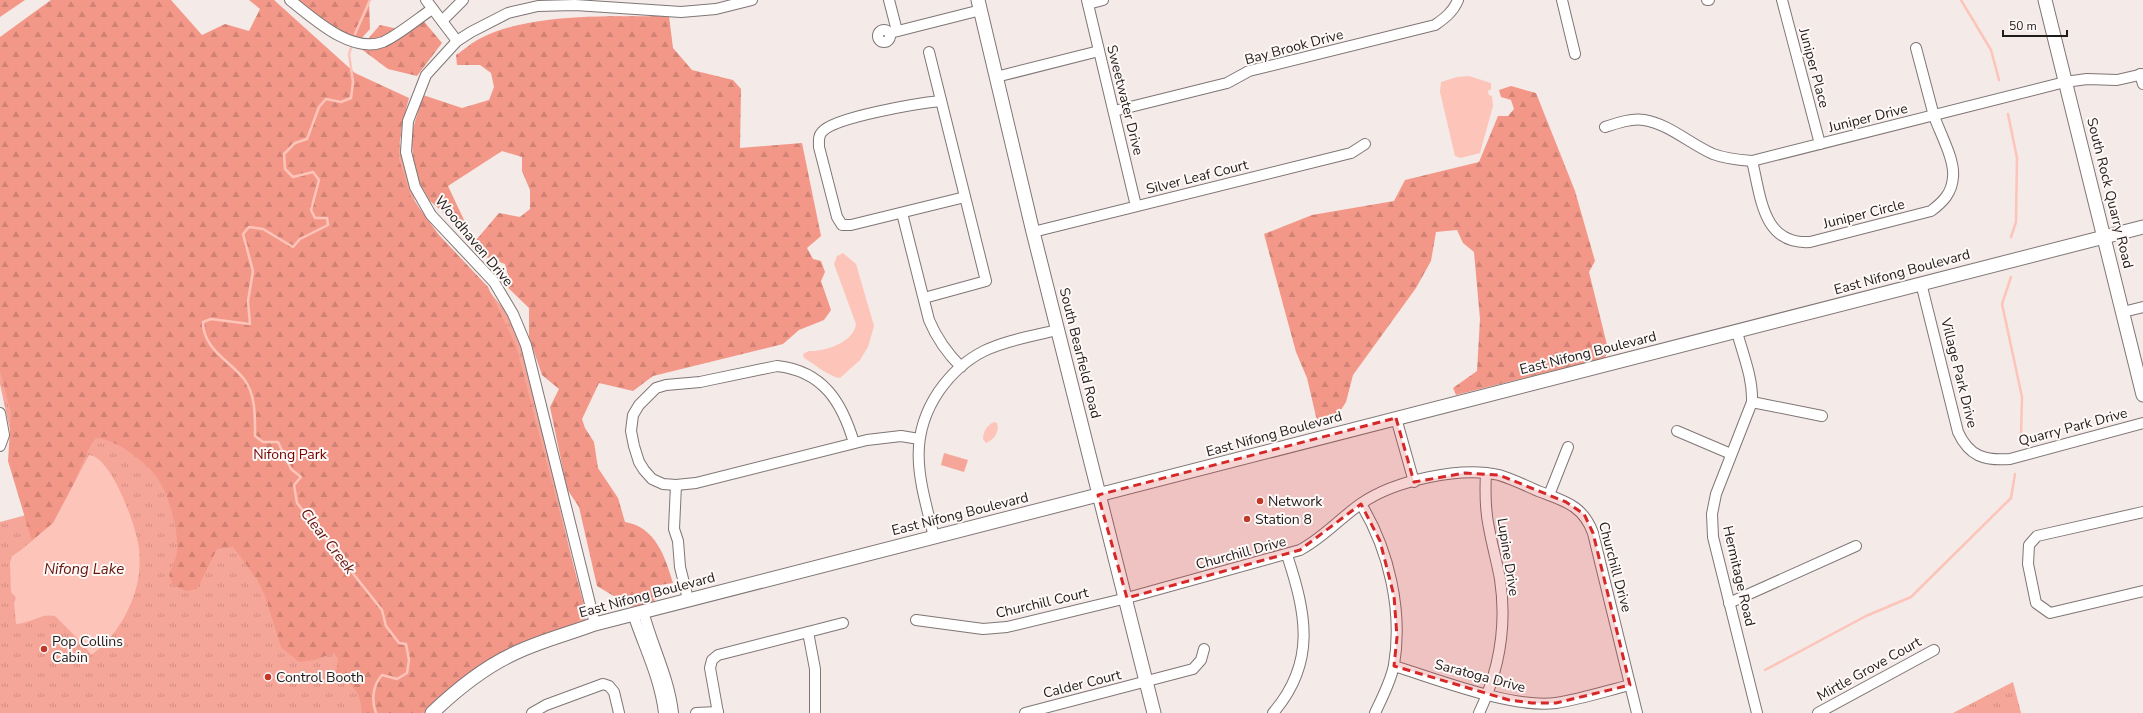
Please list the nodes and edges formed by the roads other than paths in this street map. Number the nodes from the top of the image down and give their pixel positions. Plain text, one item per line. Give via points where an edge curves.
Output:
1 (290, 0) edge
2 (426, 0) edge
3 (463, 0) edge
4 (752, 0) edge
5 (889, 0) edge
6 (1103, 0) edge
7 (1562, 0) edge
8 (1782, 0) edge
9 (2045, 0) edge
10 (1087, 2) edge
11 (1456, 4) edge
12 (979, 5) edge
13 (432, 10) junction
14 (442, 21) junction
15 (458, 40) junction
16 (1916, 48) dead end
17 (1099, 51) junction
18 (929, 52) dead end
19 (1575, 54) dead end
20 (996, 77) junction
21 (2142, 77) edge
22 (2065, 82) junction
23 (941, 101) junction
24 (1114, 111) junction
25 (1934, 116) junction
26 (1605, 127) dead end
27 (1365, 144) dead end
28 (1820, 144) junction
29 (1752, 161) junction
30 (965, 197) junction
31 (1136, 206) junction
32 (902, 213) junction
33 (2143, 227) edge
34 (1033, 232) junction
35 (2105, 236) junction
36 (1921, 283) junction
37 (924, 298) junction
38 (2143, 307) edge
39 (2123, 312) junction
40 (1058, 330) junction
41 (1737, 332) junction
42 (961, 366) junction
43 (2143, 394) edge
44 (1752, 402) junction
45 (0, 413) edge
46 (1822, 416) dead end
47 (1396, 418) junction
48 (2143, 423) edge
49 (1677, 431) dead end
50 (919, 439) junction
51 (854, 443) junction
52 (0, 446) edge
53 (1568, 447) dead end
54 (1731, 454) junction
55 (2010, 459) joint
56 (1486, 474) junction
57 (1414, 482) junction
58 (676, 485) junction
59 (1098, 495) junction
60 (1549, 495) junction
61 (1361, 504) junction
62 (2143, 512) edge
63 (934, 537) junction
64 (1856, 546) dead end
65 (1287, 555) junction
66 (2143, 591) edge
67 (1126, 598) junction
68 (688, 599) junction
69 (1730, 603) junction
70 (638, 612) junction
71 (916, 620) dead end
72 (843, 623) dead end
73 (595, 624) junction
74 (808, 632) junction
75 (1204, 649) dead end
76 (1934, 650) dead end
77 (654, 659) junction
78 (1394, 666) junction
79 (1147, 682) junction
80 (1630, 685) junction
81 (1488, 694) junction
82 (718, 712) edge
83 (432, 713) edge
84 (532, 713) edge
85 (619, 713) edge
86 (664, 713) edge
87 (673, 713) edge
88 (696, 713) edge
89 (815, 713) edge
90 (1025, 713) edge
91 (1154, 713) edge
92 (1273, 713) edge
93 (1375, 713) edge
94 (1479, 713) edge
95 (1637, 713) edge
96 (1757, 713) edge
97 (1818, 713) edge

1 - 13 street via 339,36 362,44 382,42
2 - 13 street
3 - 14 street
4 - 15 street, Woodhaven Drive via 716,9 681,12 574,5 538,6 508,13
5 - 12 street via 893,32
6 - 10 street
7 - 19 street
8 - 28 street, Juniper Place
9 - 22 street, South Rock Quarry Road
10 - 17 street, Sweetwater Drive
11 - 24 street, Bay Brook Drive via 1446,18 1435,25 1249,71 1227,83
12 - 20 street, South Bearfield Road
13 - 14 street
14 - 15 street
15 - 73 street, Woodhaven Drive via 426,75 408,121 406,152 415,187 431,214 494,282 513,314 526,346
16 - 25 street, Juniper Circle
17 - 20 street
17 - 24 street, Sweetwater Drive
18 - 23 street
20 - 34 street, South Bearfield Road
21 - 22 street, Juniper Drive
22 - 25 street, Juniper Drive
22 - 35 street, South Rock Quarry Road
23 - 30 street
23 - 32 street via 892,108 839,123 827,128 818,139 837,217 842,225
24 - 31 street, Sweetwater Drive
25 - 28 street, Juniper Drive
25 - 29 street, Juniper Circle via 1951,163 1953,176 1944,202 1931,211 1810,242 1798,242 1773,230 1765,213
26 - 29 street, Juniper Drive via 1644,120 1660,125 1713,154 1732,160
27 - 31 street, Silver Leaf Court via 1351,152
28 - 29 street, Juniper Drive
30 - 32 street
30 - 37 street via 986,282
31 - 34 street, Silver Leaf Court
32 - 37 street
33 - 35 street, East Nifong Boulevard
34 - 40 street, South Bearfield Road
35 - 36 street, East Nifong Boulevard
35 - 39 street, South Rock Quarry Road
36 - 41 street, East Nifong Boulevard
36 - 55 street, Village Park Drive via 1958,432 1963,443 1980,456 1994,460
37 - 42 street via 935,334 942,347
38 - 39 street
39 - 43 street, South Rock Quarry Road
40 - 42 street via 1004,343 984,351
40 - 59 street, South Bearfield Road
41 - 44 street, Hermitage Road via 1750,378
41 - 47 street, East Nifong Boulevard
42 - 50 street via 934,399
44 - 46 street
44 - 54 street, Hermitage Road
45 - 52 street via 4,435
47 - 57 street
47 - 59 street, East Nifong Boulevard
48 - 55 street, Quarry Park Drive
49 - 54 street
50 - 51 street via 883,437
50 - 63 street via 921,482
51 - 58 street via 716,479
51 - 58 street via 841,407 834,396 810,377 788,367 777,366 700,382 666,385 656,388 639,405 633,415 630,431 638,462 644,470 652,479 663,484
53 - 60 street
54 - 69 street, Hermitage Road via 1716,494 1712,514 1713,537
56 - 57 street, Churchill Drive via 1446,475
56 - 60 street, Churchill Drive via 1499,476
56 - 81 street, Lupine Drive via 1487,512 1500,580 1502,614 1500,651
57 - 61 street, Churchill Drive via 1378,492
58 - 68 street via 674,529
59 - 63 street, East Nifong Boulevard
59 - 67 street, South Bearfield Road
60 - 80 street, Churchill Drive via 1576,507 1589,523
61 - 65 street, Churchill Drive via 1312,544
61 - 78 street via 1380,541 1394,596 1397,630
62 - 66 street via 2037,536 2029,545 2028,564 2036,603 2050,613
63 - 68 street, East Nifong Boulevard
64 - 69 street
65 - 67 street, Churchill Drive
65 - 92 street via 1304,614 1304,637 1295,679
67 - 71 street, Churchill Court via 993,629
67 - 79 street, South Bearfield Road
68 - 70 street, East Nifong Boulevard
69 - 96 street, Hermitage Road
70 - 73 street, East Nifong Boulevard
70 - 77 street
72 - 74 street
73 - 83 street, East Nifong Boulevard via 511,655
74 - 82 street via 718,655 712,660 710,668
74 - 89 street via 815,669
75 - 79 street, Calder Court via 1202,660 1193,669
76 - 97 street, Mirtle Grove Court
77 - 86 street
77 - 87 street via 667,680
78 - 81 street, Saratoga Drive
78 - 93 street
79 - 90 street, Calder Court
79 - 91 street, South Bearfield Road
80 - 81 street, Saratoga Drive via 1556,703 1532,704
80 - 95 street, Churchill Drive
81 - 94 street, Lupine Drive
82 - 88 street
84 - 85 street via 546,705 602,684 609,686 614,692

